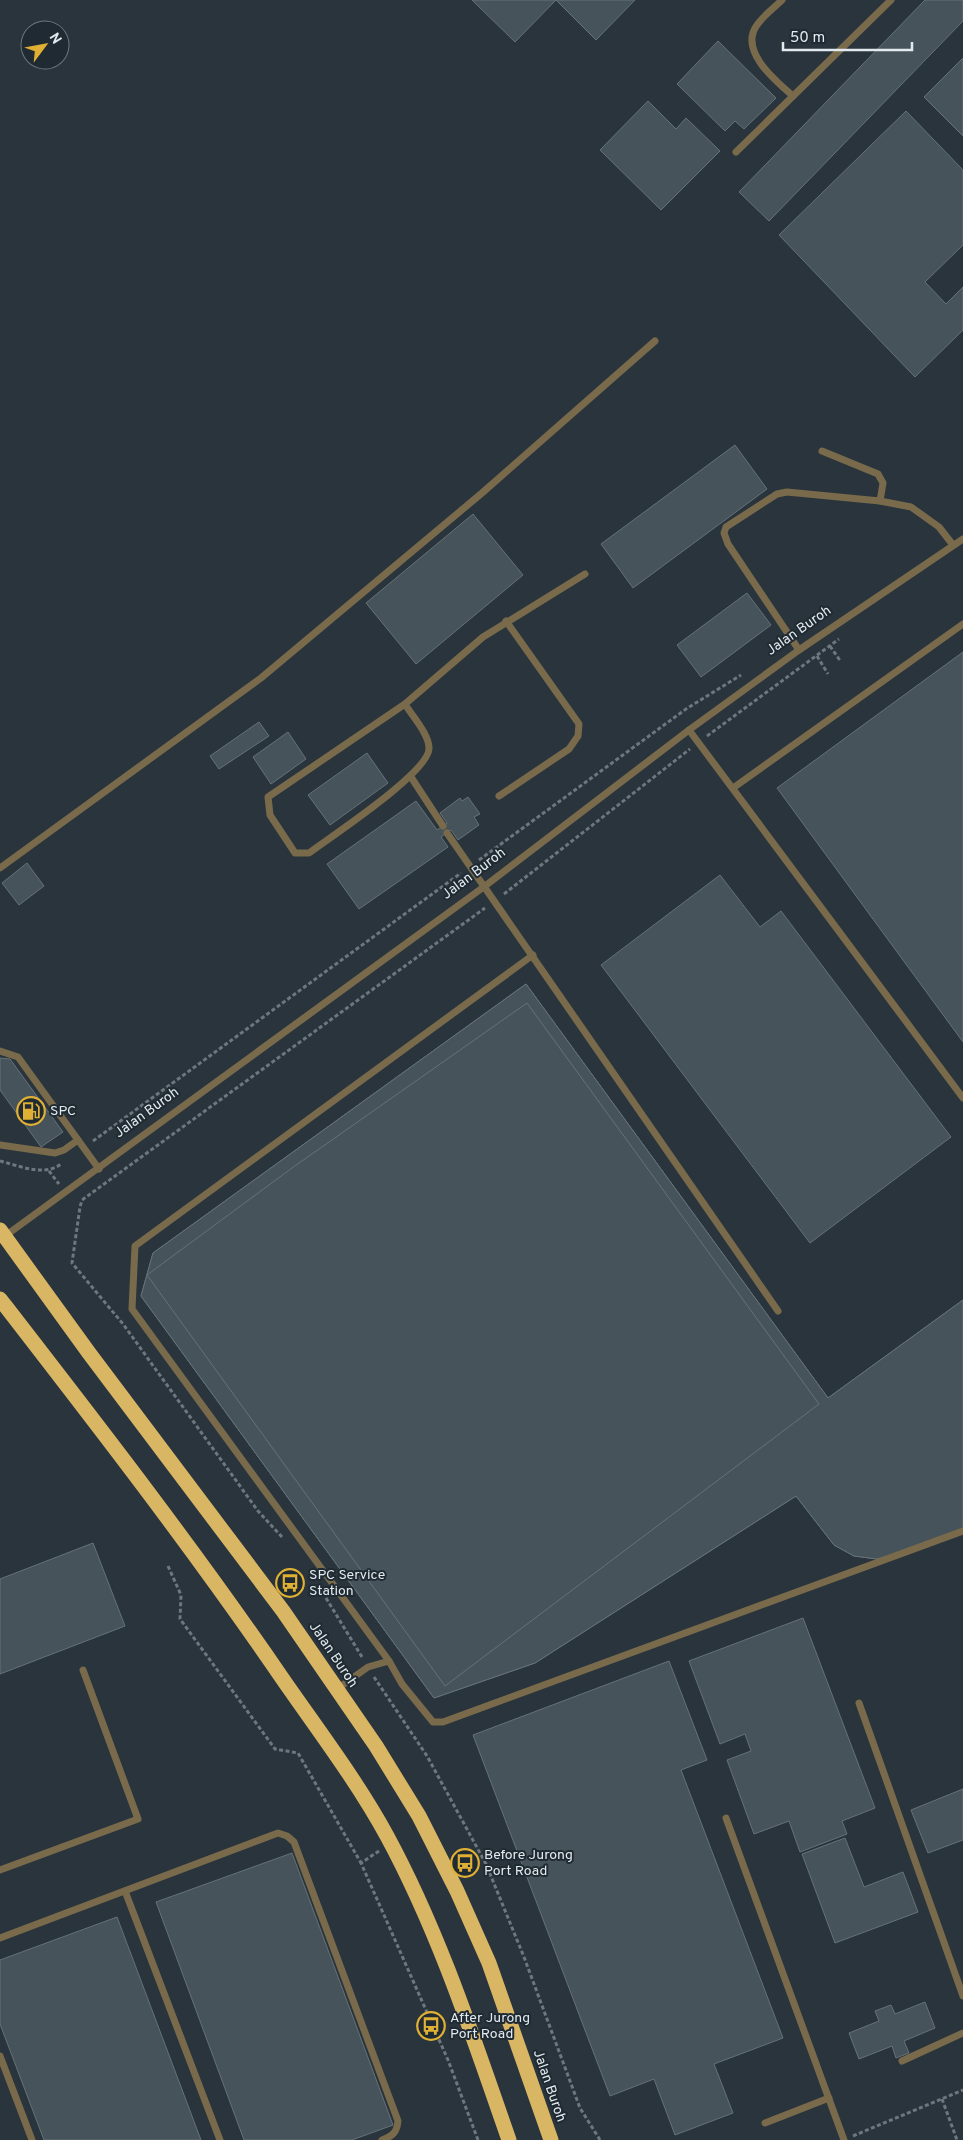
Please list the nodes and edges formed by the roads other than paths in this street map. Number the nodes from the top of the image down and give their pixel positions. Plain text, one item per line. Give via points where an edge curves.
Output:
1 (782, 0) edge
2 (891, 0) edge
3 (793, 96) junction
4 (736, 152) dead end
5 (655, 341) dead end
6 (822, 451) dead end
7 (880, 501) junction
8 (963, 539) edge
9 (953, 545) junction
10 (585, 574) dead end
11 (506, 621) junction
12 (963, 624) edge
13 (799, 650) junction
14 (405, 704) junction
15 (689, 730) junction
16 (411, 777) junction
17 (732, 788) junction
18 (499, 796) dead end
19 (0, 868) edge
20 (485, 886) junction
21 (533, 955) junction
22 (0, 1051) edge
23 (963, 1098) edge
24 (78, 1140) junction
25 (0, 1145) edge
26 (99, 1169) junction
27 (2, 1233) edge
28 (0, 1299) edge
29 (778, 1311) dead end
30 (963, 1531) edge
31 (389, 1661) junction
32 (83, 1670) dead end
33 (337, 1689) junction
34 (859, 1702) dead end
35 (726, 1818) dead end
36 (0, 1870) edge
37 (125, 1891) junction
38 (0, 1938) edge
39 (963, 1996) edge
40 (963, 2033) edge
41 (0, 2056) edge
42 (902, 2061) dead end
43 (829, 2098) junction
44 (542, 2117) junction
45 (764, 2123) dead end
46 (32, 2140) edge
47 (220, 2140) edge
48 (382, 2140) edge
49 (509, 2140) edge
50 (551, 2140) edge
51 (564, 2140) edge
52 (844, 2140) edge

1 - 3 lane via 757,25 753,42 756,58 764,69
2 - 3 lane
3 - 4 lane
5 - 19 lane via 261,678
6 - 7 lane via 878,474 883,482
7 - 9 lane via 911,507 923,514
7 - 13 lane via 787,492 777,494 726,527 724,533 728,544
8 - 9 lane, Jalan Buroh
9 - 13 lane, Jalan Buroh
10 - 11 lane
11 - 14 lane via 482,637
11 - 18 lane via 579,724 578,736 568,748
12 - 17 lane
13 - 15 lane, Jalan Buroh
14 - 16 lane via 429,748 428,756
14 - 16 lane via 268,797 267,805 295,853 303,855
15 - 17 lane
15 - 20 lane, Jalan Buroh
16 - 20 lane
17 - 23 lane
20 - 21 lane
20 - 26 lane, Jalan Buroh
21 - 29 lane
21 - 31 lane via 135,1246 132,1309
22 - 24 lane via 18,1057
24 - 25 lane via 55,1153
24 - 26 lane
26 - 27 lane, Jalan Buroh
27 - 33 highway, Jalan Buroh via 283,1611
28 - 49 highway via 251,1633 343,1766 390,1843 422,1905 467,2019
30 - 31 lane via 443,1722 433,1722 402,1684
31 - 33 lane via 368,1667
32 - 36 lane via 138,1819
33 - 44 highway, Jalan Buroh via 419,1816 457,1891 489,1963
34 - 39 lane
35 - 43 lane
37 - 38 lane
37 - 47 lane
37 - 48 lane via 278,1833 294,1842 398,2121 397,2130
40 - 42 lane
41 - 46 lane
43 - 45 lane
43 - 52 lane
44 - 50 highway, Jalan Buroh
44 - 51 highway

